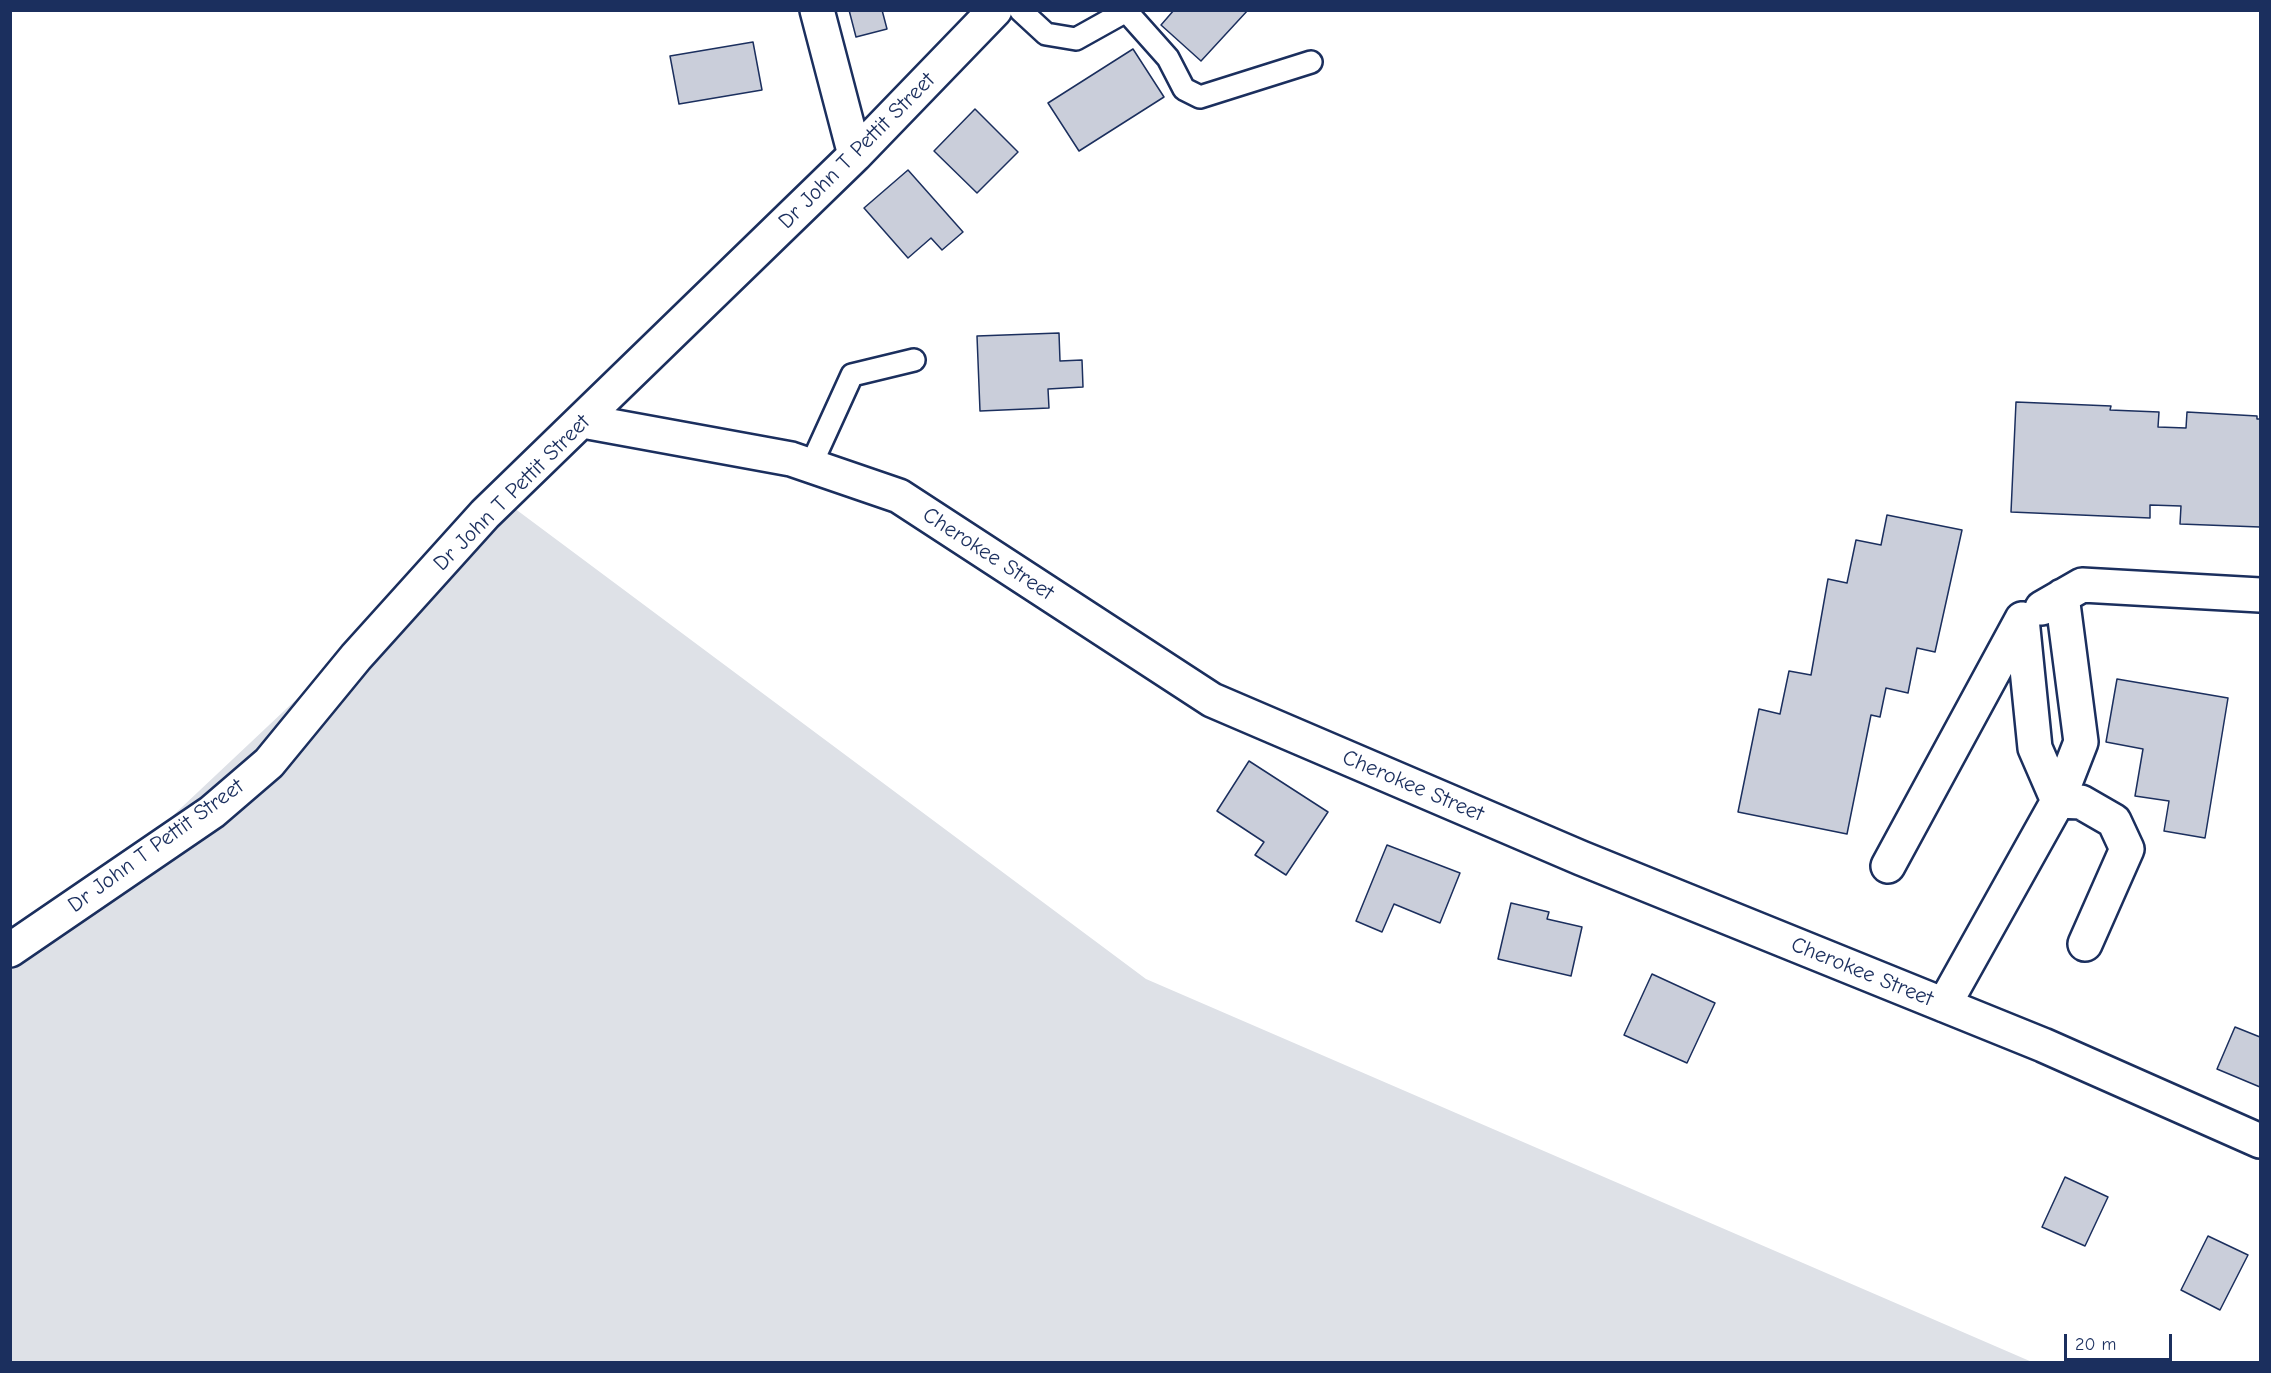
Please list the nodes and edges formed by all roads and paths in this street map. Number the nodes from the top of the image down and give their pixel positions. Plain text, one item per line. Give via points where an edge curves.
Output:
1 (817, 10) edge
2 (995, 10) edge
3 (1020, 10) edge
4 (1128, 11) edge
5 (1311, 62) dead end
6 (855, 156) junction
7 (914, 360) dead end
8 (583, 421) junction
9 (811, 465) junction
10 (2260, 595) edge
11 (2062, 596) junction
12 (2022, 619) junction
13 (2058, 801) junction
14 (1888, 866) dead end
15 (2085, 944) dead end
16 (10, 950) edge
17 (1944, 1005) junction
18 (2260, 1141) edge

1 - 6 street
2 - 6 street, Dr John T Pettit Street
3 - 4 lane via 1046,34 1076,39
4 - 5 lane via 1168,58 1184,89 1200,97
6 - 8 street, Dr John T Pettit Street
7 - 9 lane via 852,375
8 - 9 street, Cherokee Street
8 - 16 street, Dr John T Pettit Street via 485,514 356,657 269,763 212,812
9 - 17 street, Cherokee Street via 899,495 1212,700 1581,858
10 - 11 street via 2082,585
11 - 12 street
11 - 13 street via 2081,742
12 - 13 street via 2035,748
12 - 14 street
13 - 15 street via 2081,802 2114,821 2127,849
13 - 17 street
17 - 18 street, Cherokee Street

